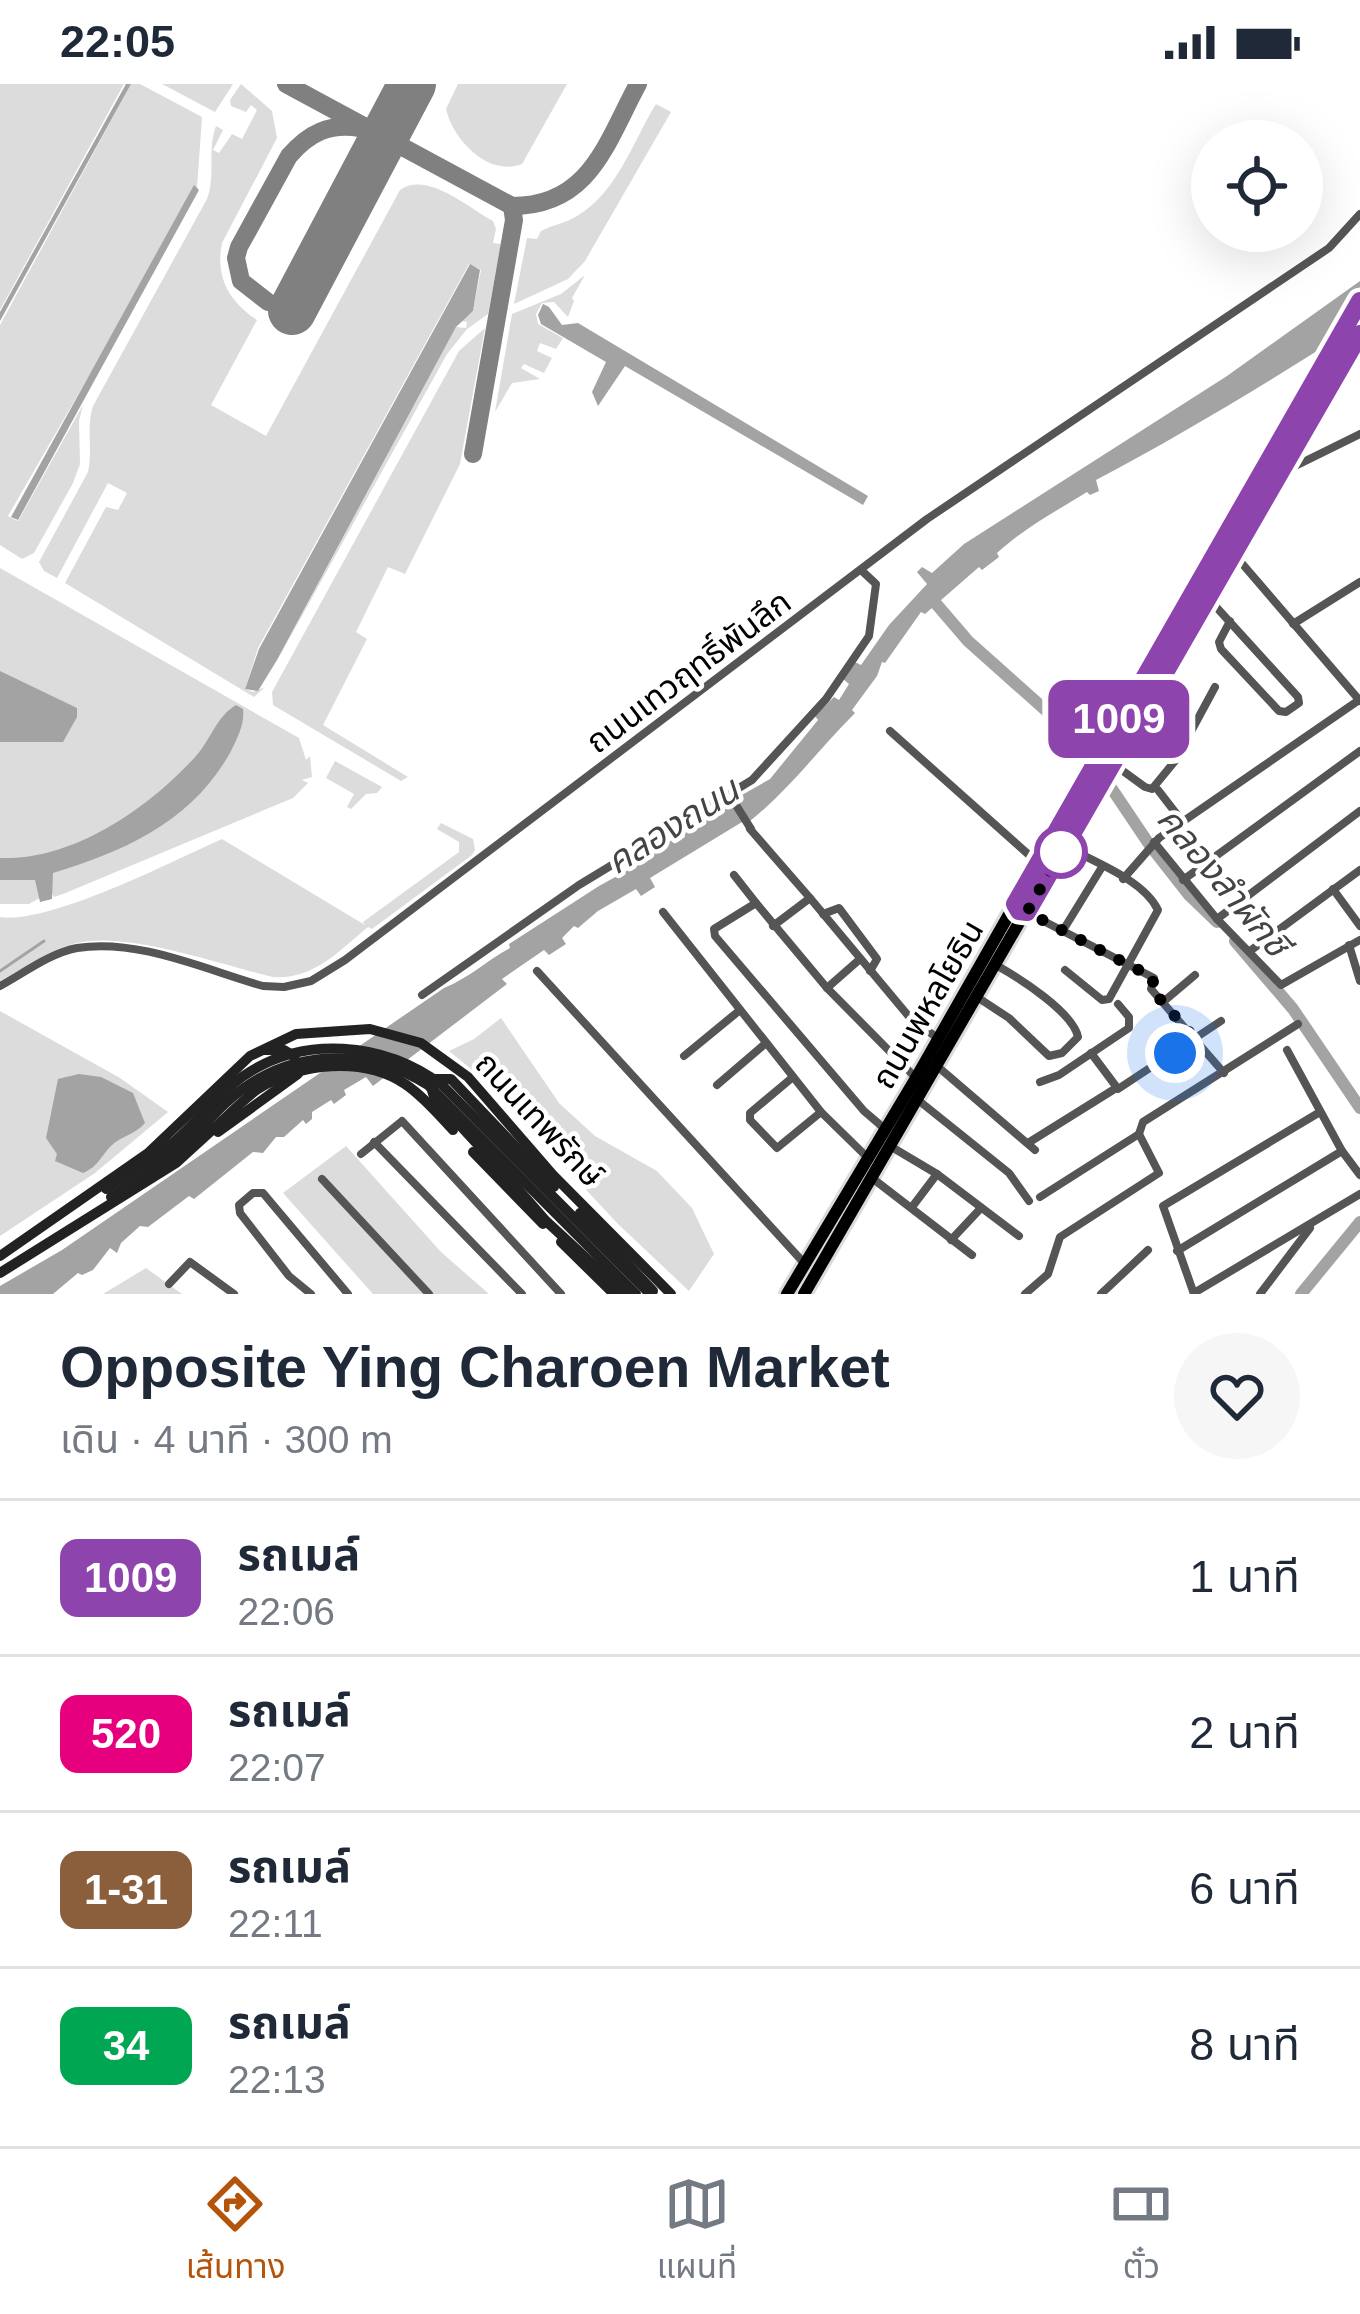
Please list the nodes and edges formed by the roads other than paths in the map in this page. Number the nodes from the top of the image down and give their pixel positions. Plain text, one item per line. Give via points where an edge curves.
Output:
1 (1360, 214) edge
2 (1360, 301) edge
3 (1360, 334) edge
4 (1360, 434) edge
5 (1279, 474) junction
6 (1232, 552) junction
7 (861, 570) junction
8 (1360, 582) edge
9 (1207, 597) junction
10 (1230, 621) junction
11 (1293, 624) junction
12 (1215, 687) dead end
13 (1360, 700) edge
14 (890, 731) dead end
15 (1360, 751) edge
16 (1107, 770) junction
17 (1158, 790) dead end
18 (729, 794) junction
19 (1360, 811) edge
20 (1183, 821) junction
21 (1151, 845) junction
22 (1065, 846) junction
23 (1038, 863) junction
24 (1102, 866) junction
25 (1360, 870) edge
26 (734, 875) dead end
27 (1123, 879) junction
28 (1183, 880) junction
29 (1333, 889) junction
30 (810, 898) junction
31 (756, 903) junction
32 (1021, 908) junction
33 (663, 912) dead end
34 (824, 914) junction
35 (1217, 919) junction
36 (773, 926) junction
37 (1360, 926) edge
38 (1062, 932) junction
39 (1360, 940) edge
40 (1349, 945) junction
41 (1250, 951) junction
42 (860, 958) junction
43 (995, 964) junction
44 (1128, 964) junction
45 (1065, 970) dead end
46 (537, 971) dead end
47 (870, 971) junction
48 (1195, 975) dead end
49 (1360, 981) edge
50 (0, 986) edge
51 (827, 988) junction
52 (972, 992) junction
53 (422, 995) dead end
54 (1162, 1002) junction
55 (1118, 1004) dead end
56 (740, 1010) junction
57 (1221, 1021) dead end
58 (1298, 1024) dead end
59 (939, 1039) junction
60 (1195, 1039) junction
61 (766, 1043) junction
62 (1287, 1050) dead end
63 (1091, 1053) junction
64 (250, 1055) junction
65 (684, 1056) dead end
66 (936, 1065) junction
67 (1224, 1073) junction
68 (793, 1077) junction
69 (916, 1078) junction
70 (1040, 1082) dead end
71 (717, 1085) dead end
72 (1113, 1090) dead end
73 (434, 1097) junction
74 (469, 1098) junction
75 (916, 1099) junction
76 (820, 1112) junction
77 (1320, 1112) junction
78 (886, 1130) junction
79 (1138, 1135) junction
80 (374, 1142) junction
81 (890, 1146) junction
82 (193, 1149) junction
83 (1342, 1151) junction
84 (361, 1154) dead end
85 (869, 1160) junction
86 (937, 1174) junction
87 (553, 1175) junction
88 (1360, 1175) edge
89 (872, 1178) junction
90 (322, 1179) dead end
91 (109, 1193) junction
92 (1360, 1193) edge
93 (1040, 1197) dead end
94 (1029, 1201) dead end
95 (912, 1207) junction
96 (981, 1208) junction
97 (1315, 1222) junction
98 (54, 1229) junction
99 (1019, 1236) dead end
100 (951, 1240) junction
101 (1148, 1250) dead end
102 (1177, 1251) junction
103 (0, 1256) edge
104 (972, 1256) dead end
105 (805, 1264) junction
106 (0, 1273) edge
107 (169, 1284) dead end
108 (221, 1290) edge
109 (1194, 1293) edge
110 (234, 1294) edge
111 (311, 1294) edge
112 (348, 1294) edge
113 (429, 1294) edge
114 (522, 1294) edge
115 (560, 1294) edge
116 (619, 1294) edge
117 (636, 1294) edge
118 (653, 1294) edge
119 (671, 1294) edge
120 (788, 1294) edge
121 (804, 1294) edge
122 (1025, 1294) edge
123 (1101, 1294) edge
124 (1260, 1294) edge

1 - 7 street, ถนนเทวฤทธิ์พันลึก via 1330,248
2 - 23 main road, ถนนพหลโยธิน
3 - 5 main road, ถนนพหลโยธิน
4 - 5 street
5 - 6 main road, ถนนพหลโยธิน
6 - 9 main road, ถนนพหลโยธิน
6 - 11 street
7 - 18 street via 876,584 869,636 802,727
7 - 50 street, ถนนเทวฤทธิ์พันลึก via 311,981 263,986 106,946 57,955
8 - 11 street
9 - 10 street
9 - 16 main road, ถนนพหลโยธิน
10 - 10 street via 1298,698 1299,703 1279,711 1221,649
11 - 13 street
12 - 16 street via 1152,789
13 - 20 street
14 - 23 street
15 - 28 street
16 - 22 main road, ถนนพหลโยธิน
17 - 20 street
18 - 30 street
18 - 53 street via 579,885
19 - 35 street
20 - 21 street
21 - 27 street
21 - 28 street
22 - 24 street
22 - 32 main road, ถนนพหลโยธิน
23 - 32 main road, ถนนพหลโยธิน
24 - 27 street
24 - 38 street
25 - 29 street
26 - 31 street
27 - 44 street via 1158,910
28 - 35 street
29 - 37 street
29 - 41 street
30 - 34 street
30 - 36 street
31 - 36 street
31 - 78 street via 717,925 715,936
32 - 38 street
32 - 43 main road, ถนนพหลโยธิน
32 - 52 main road, ถนนพหลโยธิน
33 - 56 street
34 - 42 street
34 - 47 street via 839,908 877,959
35 - 41 street
36 - 51 street
38 - 44 street
39 - 40 street
40 - 41 street via 1284,985
40 - 49 street
42 - 47 street
42 - 51 street
43 - 52 main road, ถนนพหลโยธิน
43 - 52 street via 1035,989 1078,1037 1048,1056
44 - 45 street via 1107,1000
44 - 54 street via 1154,978 1151,989
46 - 105 street
47 - 59 street via 910,1019
48 - 54 street
51 - 69 street
52 - 59 main road, ถนนพหลโยธิน
52 - 66 main road, ถนนพหลโยธิน
54 - 60 street
55 - 63 street via 1129,1028
56 - 61 street
56 - 65 street
57 - 60 street
58 - 67 street
59 - 69 main road, ถนนพหลโยธิน
60 - 63 street via 1118,1089
60 - 67 street
61 - 68 street
61 - 71 street
62 - 77 street
63 - 70 street
64 - 82 main road via 284,1050 297,1060 298,1074
64 - 87 main road, ถนนเทพรักษ์ via 317,1030 370,1029 421,1043 468,1078
64 - 98 main road, ถนนเทพรักษ์ via 167,1138
66 - 72 street via 1032,1147
66 - 75 main road, ถนนพหลโยธิน
67 - 79 street via 1144,1120
68 - 76 street
68 - 76 street via 750,1120 780,1148
69 - 78 main road, ถนนพหลโยธิน
73 - 74 main road via 432,1083 444,1077
73 - 116 main road, bridge
73 - 116 main road
74 - 87 main road
74 - 118 main road, bridge
75 - 81 main road, ถนนพหลโยธิน
75 - 94 street via 1009,1172
76 - 85 street
77 - 83 street
77 - 102 street via 1164,1204
78 - 85 main road, ถนนพหลโยธิน
79 - 93 street
79 - 122 street via 1159,1173 1060,1237 1048,1274
80 - 84 street
80 - 114 street
80 - 115 street via 402,1121
81 - 86 street
81 - 89 main road, ถนนพหลโยธิน
82 - 98 main road, ถนนเทพรักษ์
82 - 116 main road, ถนนเทพรักษ์, bridge via 277,1079 321,1067 376,1070 404,1082
83 - 88 street
83 - 102 street
85 - 105 main road, ถนนพหลโยธิน
86 - 95 street
86 - 96 street
87 - 119 main road, ถนนเทพรักษ์
89 - 95 street
89 - 121 main road, ถนนพหลโยธิน
90 - 113 street
91 - 98 main road, ถนนเทพรักษ์
91 - 117 main road, ถนนเทพรักษ์, bridge via 182,1147 249,1084 300,1062 371,1061 428,1085
91 - 118 main road, ถนนเทพรักษ์, bridge via 244,1076 276,1059 329,1048 379,1053 442,1084
92 - 97 street
95 - 100 street
96 - 99 street
96 - 100 street
97 - 109 street
97 - 124 street
98 - 103 main road, ถนนเทพรักษ์
98 - 106 main road, ถนนเทพรักษ์
100 - 104 street
101 - 123 street
102 - 109 street
105 - 120 main road, ถนนพหลโยธิน
107 - 108 street via 190,1262
108 - 110 street
111 - 112 street via 240,1214 253,1193 263,1193

